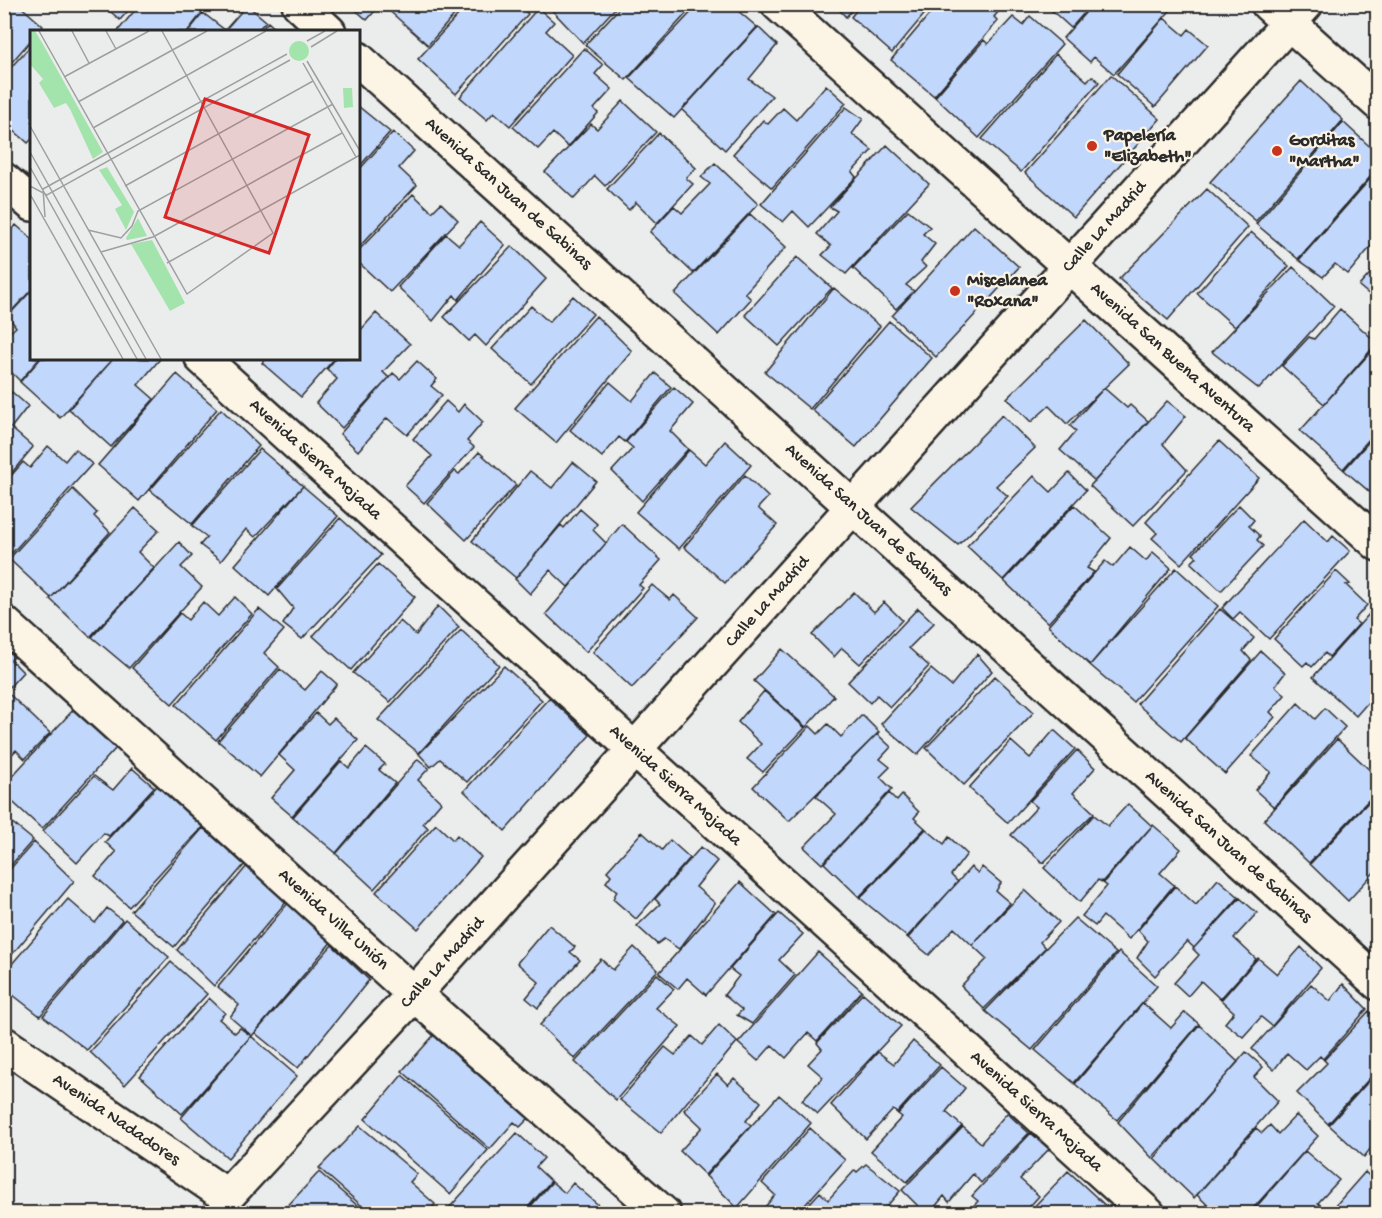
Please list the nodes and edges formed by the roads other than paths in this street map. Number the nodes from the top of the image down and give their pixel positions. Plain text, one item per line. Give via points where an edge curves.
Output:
1 (299, 4) edge
2 (778, 4) edge
3 (1288, 11) edge
4 (327, 30) edge
5 (360, 60) edge
6 (1377, 103) edge
7 (4, 180) edge
8 (30, 202) edge
9 (1070, 266) junction
10 (204, 360) edge
11 (853, 507) junction
12 (1377, 544) edge
13 (4, 624) edge
14 (635, 750) junction
15 (1377, 983) edge
16 (414, 994) junction
17 (4, 1044) edge
18 (227, 1196) joint
19 (664, 1214) edge
20 (1148, 1214) edge

1 - 4 street
2 - 9 street, Avenida San Buena Aventura
3 - 6 street
3 - 9 street, Calle La Madrid
5 - 11 street, Avenida San Juan de Sabinas
7 - 8 street
9 - 11 street, Calle La Madrid
9 - 12 street, Avenida San Buena Aventura
10 - 14 street, Avenida Sierra Mojada
11 - 14 street, Calle La Madrid
11 - 15 street, Avenida San Juan de Sabinas
13 - 16 street, Avenida Villa Unión
14 - 16 street, Calle La Madrid
14 - 20 street, Avenida Sierra Mojada
16 - 18 street, Calle La Madrid
16 - 19 street, Avenida Villa Unión
17 - 18 street, Avenida Nadadores

